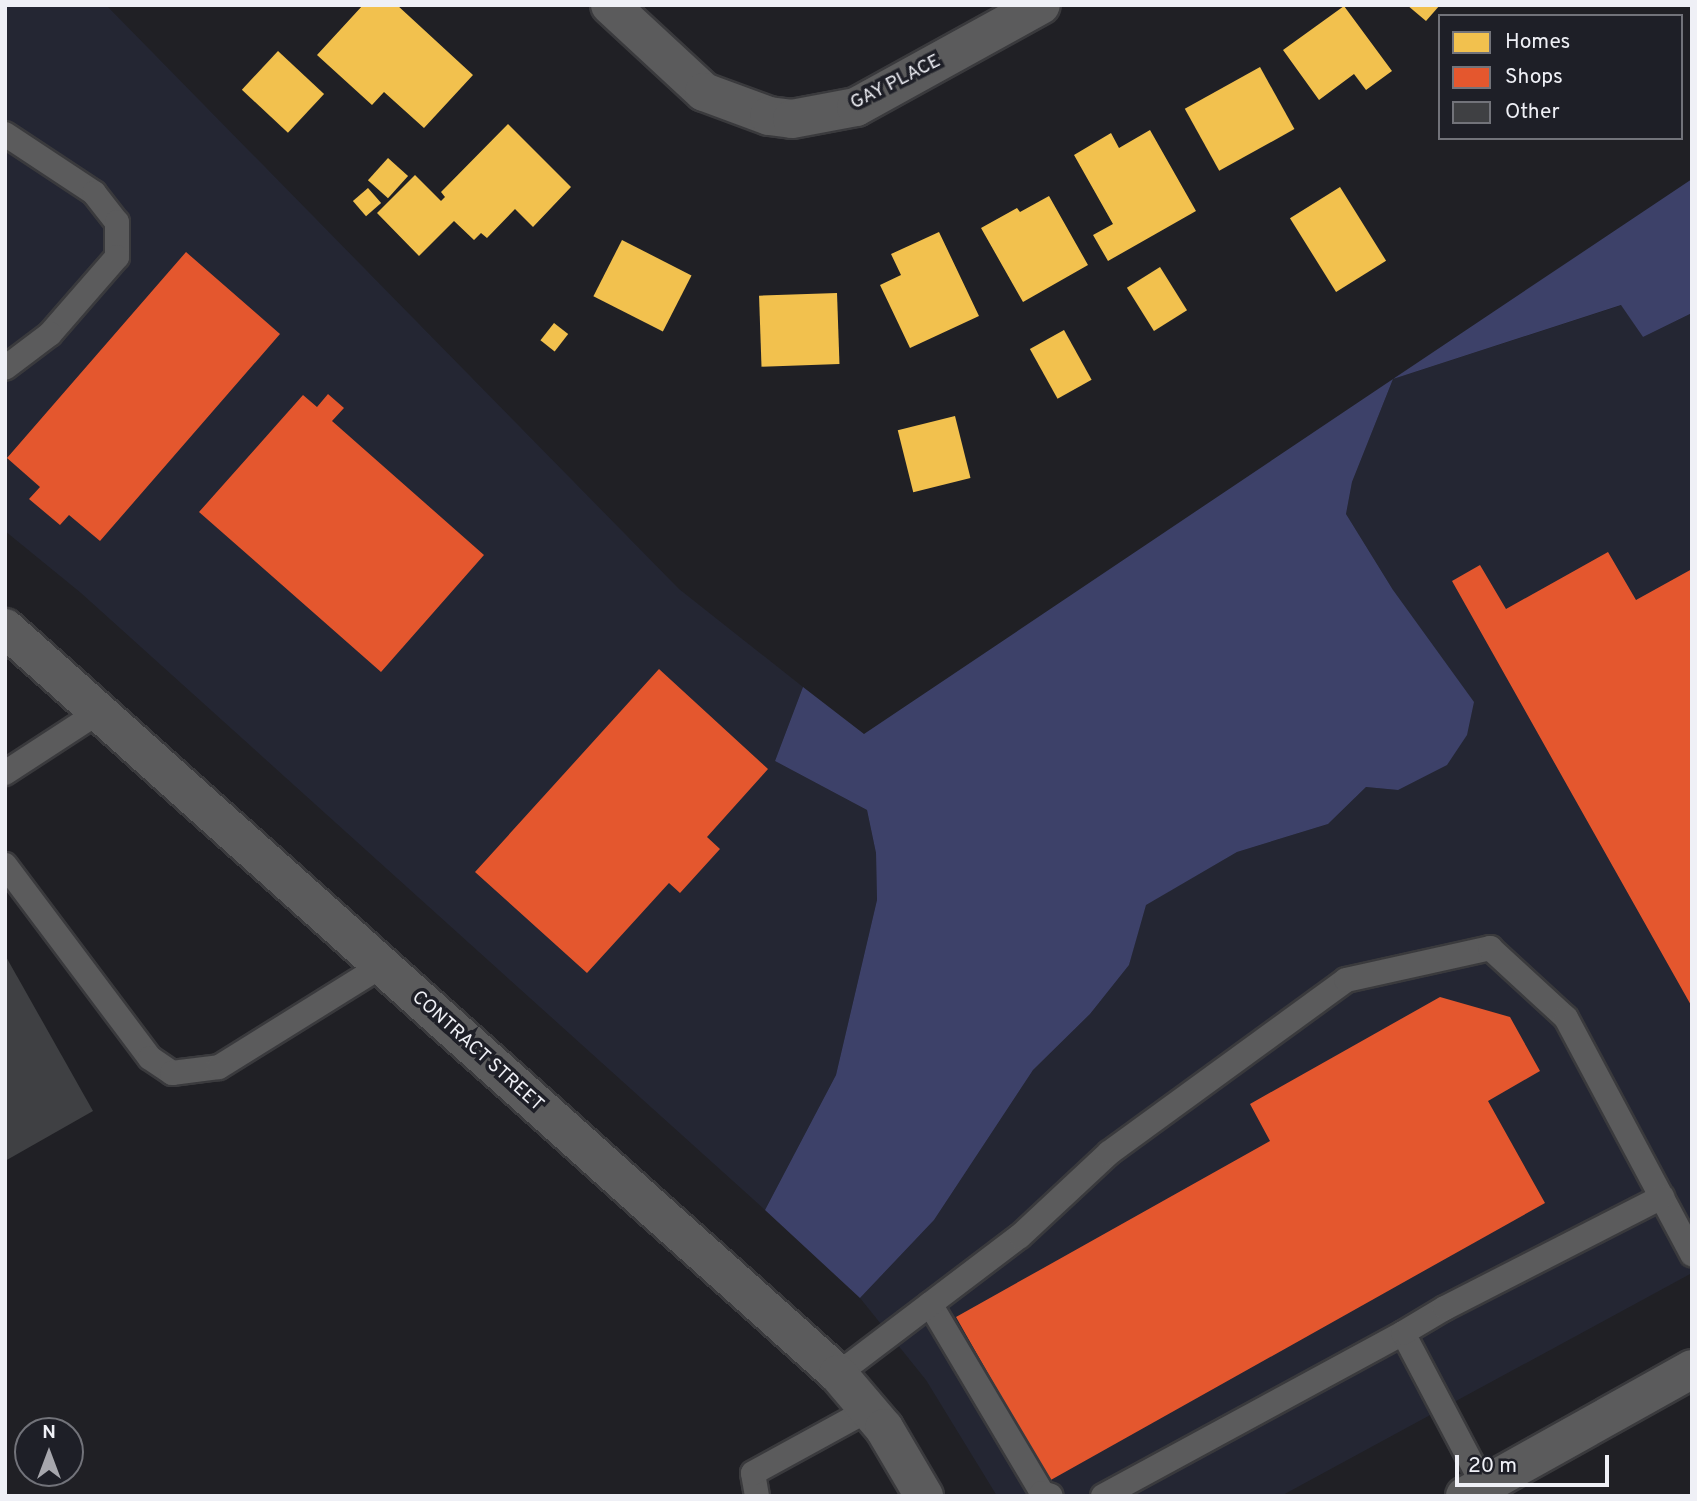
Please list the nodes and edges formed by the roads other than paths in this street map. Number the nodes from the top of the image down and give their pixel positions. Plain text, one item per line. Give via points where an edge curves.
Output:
1 (610, 5) edge
2 (1041, 5) edge
3 (5, 134) edge
4 (5, 368) edge
5 (5, 628) edge
6 (100, 711) junction
7 (5, 773) edge
8 (5, 865) edge
9 (381, 966) junction
10 (1662, 1198) junction
11 (1692, 1254) edge
12 (930, 1304) junction
13 (1403, 1333) junction
14 (1692, 1369) edge
15 (838, 1374) junction
16 (868, 1410) junction
17 (1479, 1492) edge
18 (757, 1496) edge
19 (923, 1496) edge
20 (1051, 1496) edge
21 (1103, 1496) edge

1 - 2 street, GAY PLACE via 705,92 769,116 792,119 856,107
3 - 4 lane via 94,193 117,222 117,257 50,334
5 - 6 street, CONTRACT STREET
6 - 7 lane
6 - 9 street, CONTRACT STREET
8 - 9 lane via 150,1058 172,1073 219,1068
9 - 15 street, CONTRACT STREET
10 - 11 lane
10 - 12 lane via 1566,1018 1490,948 1346,980 1109,1153 1020,1236
10 - 13 lane
12 - 15 lane
12 - 20 lane via 1042,1493
13 - 17 lane
13 - 21 lane
14 - 17 street
15 - 16 street, CONTRACT STREET
16 - 18 lane via 753,1473
16 - 19 street, CONTRACT STREET via 884,1428

